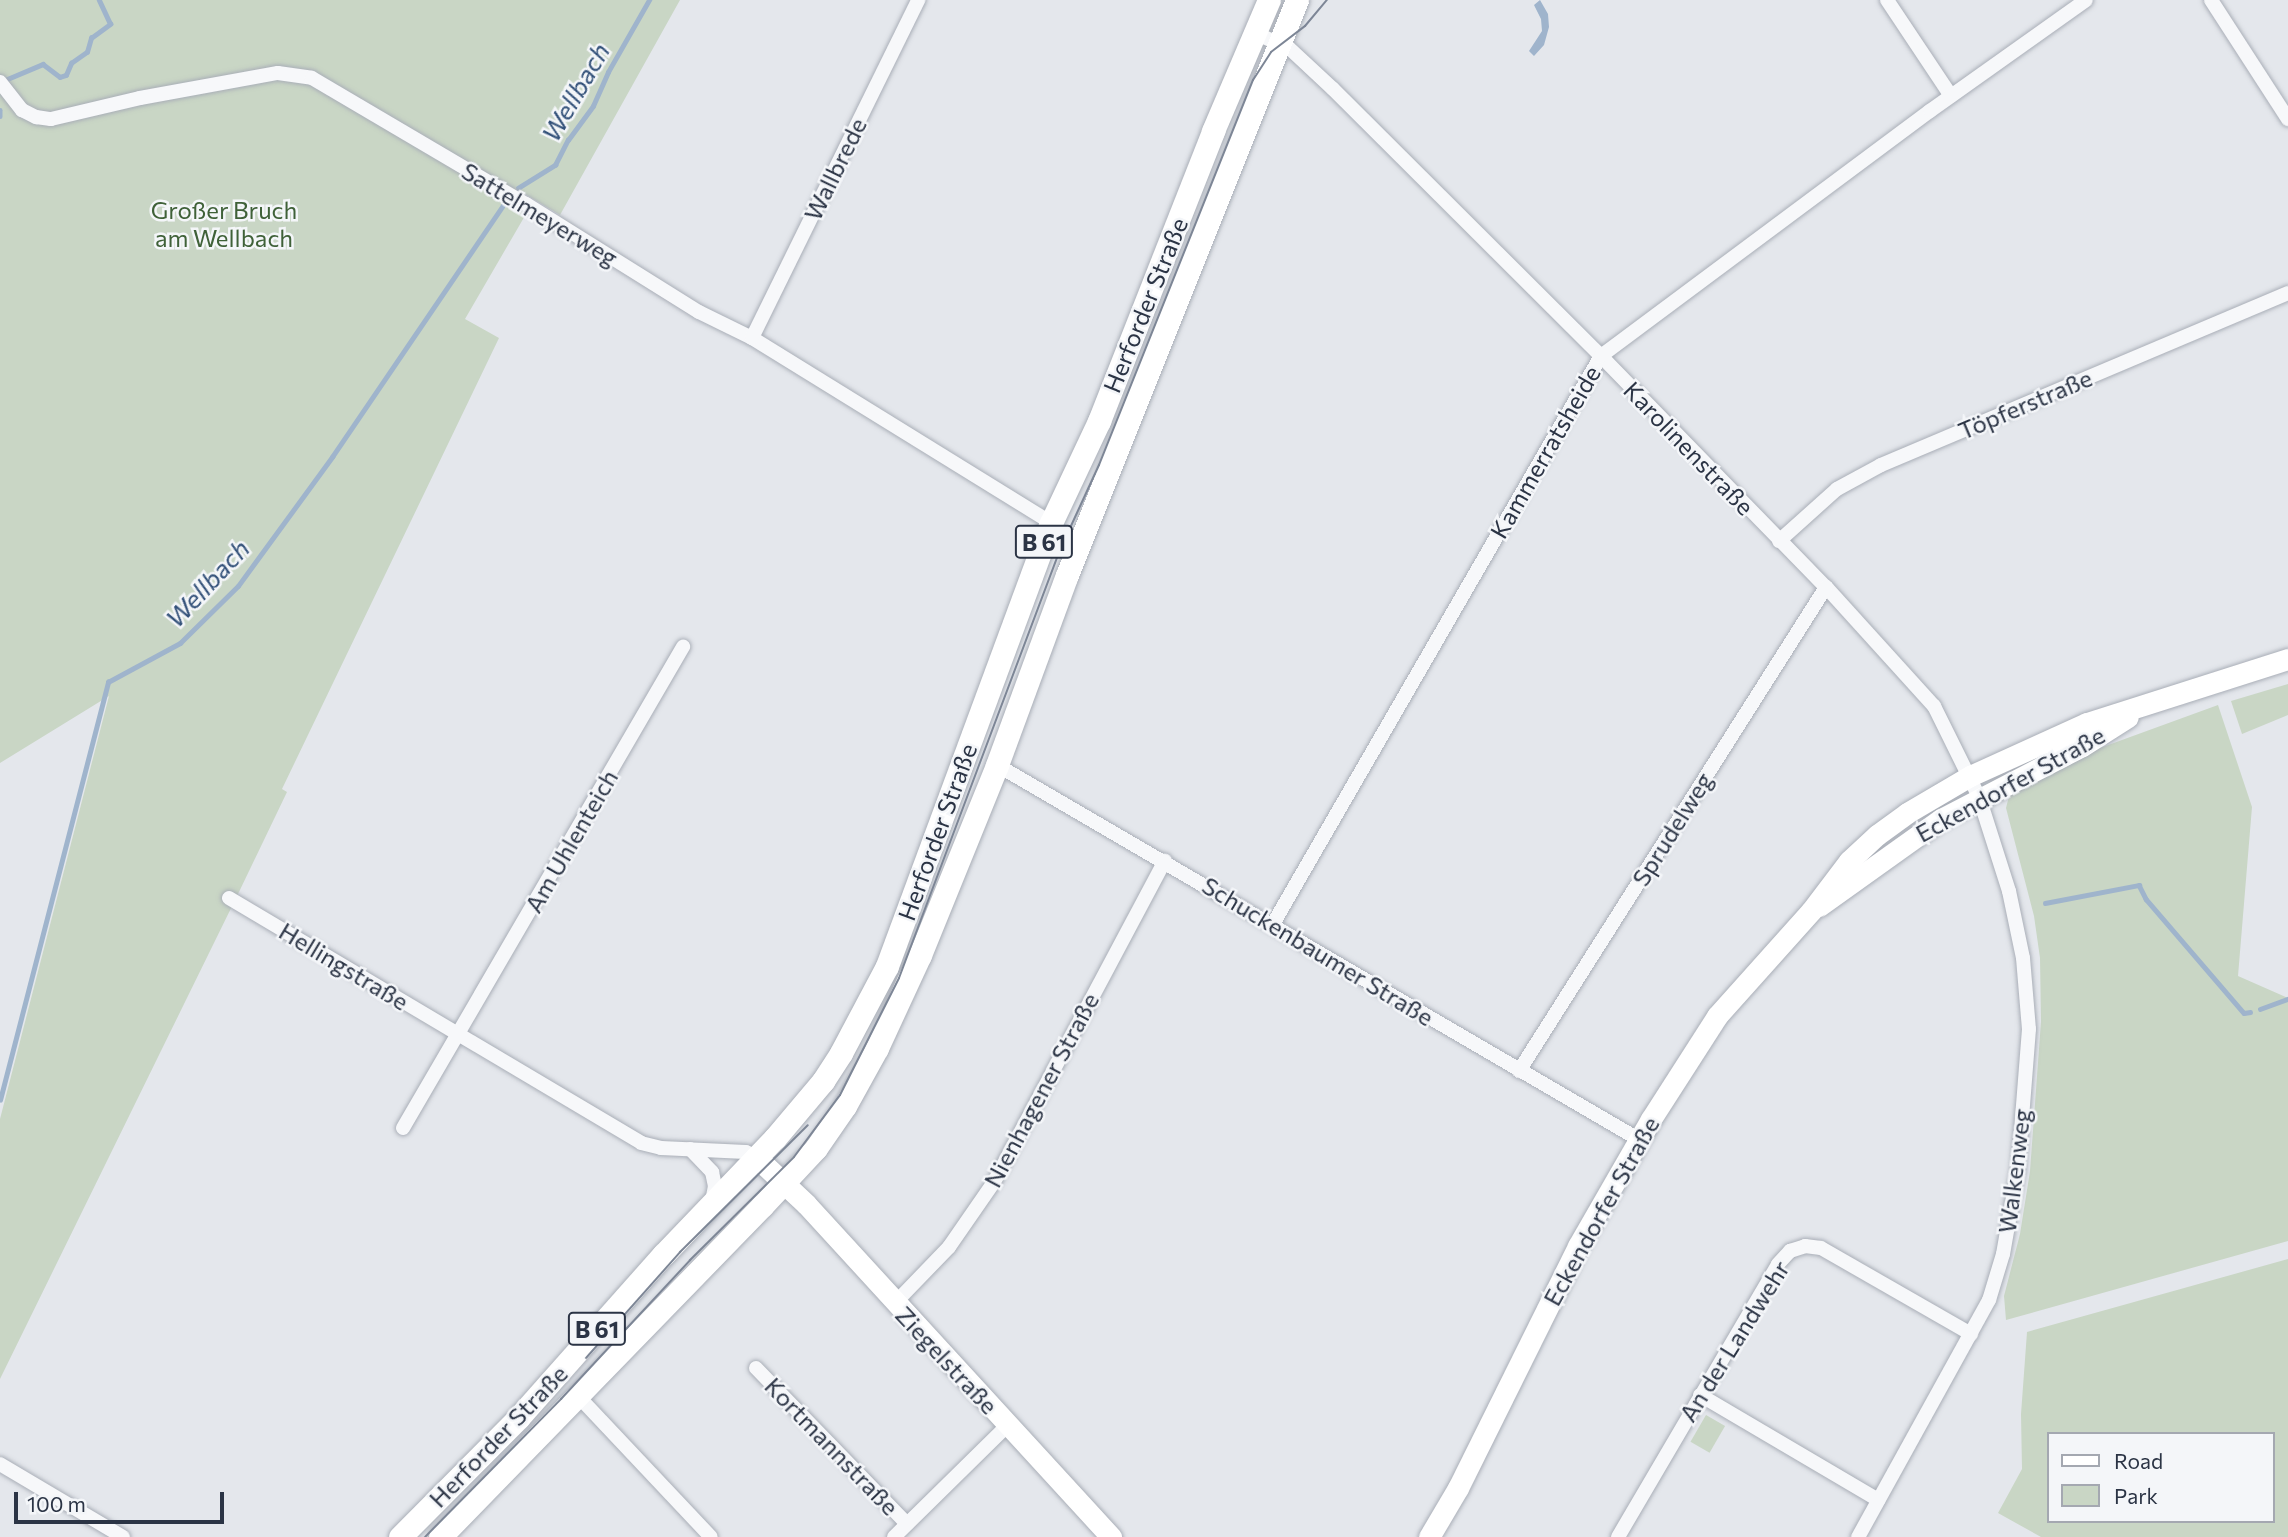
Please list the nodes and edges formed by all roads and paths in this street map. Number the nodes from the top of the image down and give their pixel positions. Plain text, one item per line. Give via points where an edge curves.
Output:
1 (918, 0) edge
2 (1269, 0) edge
3 (1297, 0) edge
4 (1887, 0) edge
5 (2086, 0) edge
6 (2211, 0) edge
7 (1255, 33) junction
8 (1281, 43) junction
9 (0, 82) edge
10 (1951, 96) junction
11 (2288, 119) edge
12 (2288, 293) edge
13 (752, 338) junction
14 (1601, 356) junction
15 (1051, 523) junction
16 (1779, 541) junction
17 (1079, 546) junction
18 (1826, 587) junction
19 (683, 647) dead end
20 (2288, 659) edge
21 (2142, 707) junction
22 (997, 765) junction
23 (1970, 776) junction
24 (1979, 797) junction
25 (1165, 861) junction
26 (229, 898) dead end
27 (1811, 911) junction
28 (1273, 923) junction
29 (458, 1035) junction
30 (1519, 1071) junction
31 (403, 1128) dead end
32 (1638, 1139) junction
33 (690, 1149) junction
34 (756, 1157) junction
35 (785, 1182) junction
36 (711, 1205) junction
37 (895, 1303) junction
38 (1971, 1334) junction
39 (756, 1368) dead end
40 (1700, 1395) junction
41 (579, 1397) junction
42 (1008, 1425) junction
43 (0, 1464) edge
44 (1878, 1500) junction
45 (907, 1524) junction
46 (123, 1537) edge
47 (400, 1537) edge
48 (440, 1537) edge
49 (711, 1537) edge
50 (894, 1537) edge
51 (1111, 1537) edge
52 (1429, 1537) edge
53 (1618, 1537) edge
54 (1858, 1537) edge

1 - 13 street, Wallbrede
2 - 7 main road, Herforder Straße / B 61
3 - 8 main road, Herforder Straße / B 61
4 - 10 street
5 - 10 street, Kammerratsheide
6 - 11 street
7 - 8 street, Karolinenstraße
7 - 15 main road, Herforder Straße / B 61 via 1099,421
8 - 14 street, Karolinenstraße
8 - 17 main road, Herforder Straße / B 61
9 - 13 street, Sattelmeyerweg via 22,110 51,118 278,73 312,78 699,312
10 - 14 street, Kammerratsheide
12 - 16 street, Töpferstraße via 1861,474
13 - 15 street, Sattelmeyerweg
14 - 16 street, Karolinenstraße
14 - 28 street, Kammerratsheide
15 - 17 main road
15 - 34 main road, Herforder Straße / B 61 via 887,966 823,1081
16 - 18 street, Karolinenstraße
17 - 22 main road, Herforder Straße / B 61
18 - 23 street, Karolinenstraße via 1926,695
18 - 30 street, Sprudelweg
19 - 29 street, Am Uhlenteich
20 - 21 street, Eckendorfer Straße
21 - 23 street, Eckendorfer Straße via 2087,723
21 - 24 street, Eckendorfer Straße via 2082,746
22 - 25 street, Schuckenbaumer Straße
22 - 35 main road, Herforder Straße / B 61 via 911,978 877,1048 831,1127
23 - 24 street, Walkenweg
23 - 27 street, Eckendorfer Straße via 1877,835 1830,882
24 - 27 street, Eckendorfer Straße via 1913,837
24 - 38 street, Walkenweg via 2018,926 2029,1029 2018,1169 2003,1254 1989,1300
25 - 28 street, Schuckenbaumer Straße
25 - 37 street, Nienhagener Straße via 994,1182 949,1247
26 - 29 street, Hellingstraße
27 - 32 street, Eckendorfer Straße via 1717,1016
28 - 30 street, Schuckenbaumer Straße
29 - 31 street
29 - 33 street, Hellingstraße via 640,1143
30 - 32 street, Schuckenbaumer Straße
32 - 52 street, Eckendorfer Straße
33 - 34 street, Hellingstraße via 746,1152
33 - 36 street via 712,1172
34 - 35 street, Ziegelstraße
34 - 36 main road, Herforder Straße / B 61
35 - 37 street, Ziegelstraße
35 - 41 main road, Herforder Straße / B 61
36 - 47 main road, Herforder Straße / B 61 via 519,1418
37 - 42 street, Ziegelstraße
38 - 40 street, An der Landwehr via 1821,1248 1797,1248 1778,1264
38 - 44 street, Walkenweg
39 - 45 street, Kortmannstraße
40 - 44 street
40 - 53 street, An der Landwehr
41 - 48 main road, Herforder Straße / B 61
41 - 49 street
42 - 45 street
42 - 51 street, Ziegelstraße
43 - 46 street
44 - 54 street, Walkenweg
45 - 50 street

